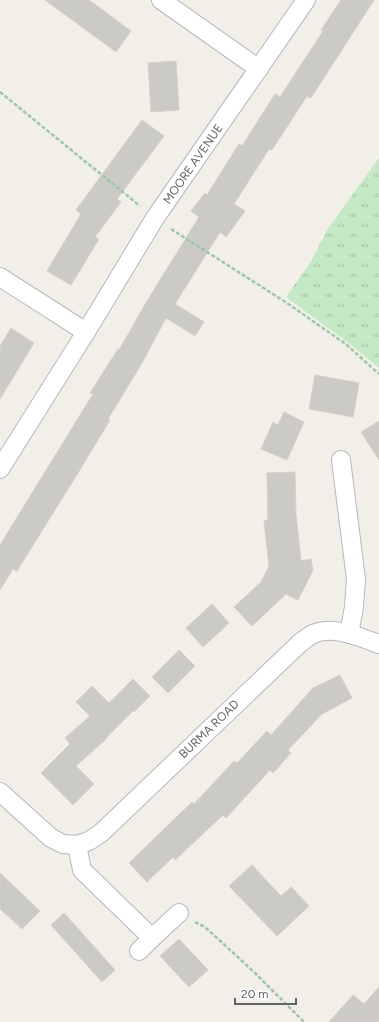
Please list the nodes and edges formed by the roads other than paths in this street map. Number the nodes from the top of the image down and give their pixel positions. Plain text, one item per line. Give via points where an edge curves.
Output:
1 (161, 0) edge
2 (306, 0) edge
3 (259, 69) junction
4 (0, 277) edge
5 (86, 332) junction
6 (341, 460) dead end
7 (0, 468) edge
8 (349, 634) junction
9 (379, 644) edge
10 (0, 792) edge
11 (77, 845) junction
12 (179, 913) road end
13 (152, 938) junction
14 (139, 951) dead end

1 - 3 street
2 - 3 street, MOORE AVENUE
3 - 5 street, MOORE AVENUE via 155,218
4 - 5 street
5 - 7 street, MOORE AVENUE
6 - 8 street via 356,580
8 - 9 street, BURMA ROAD
8 - 11 street, BURMA ROAD via 328,630 313,634 300,642 101,833
10 - 11 street via 50,838 63,844
11 - 13 street via 82,870
12 - 13 street
13 - 14 street

